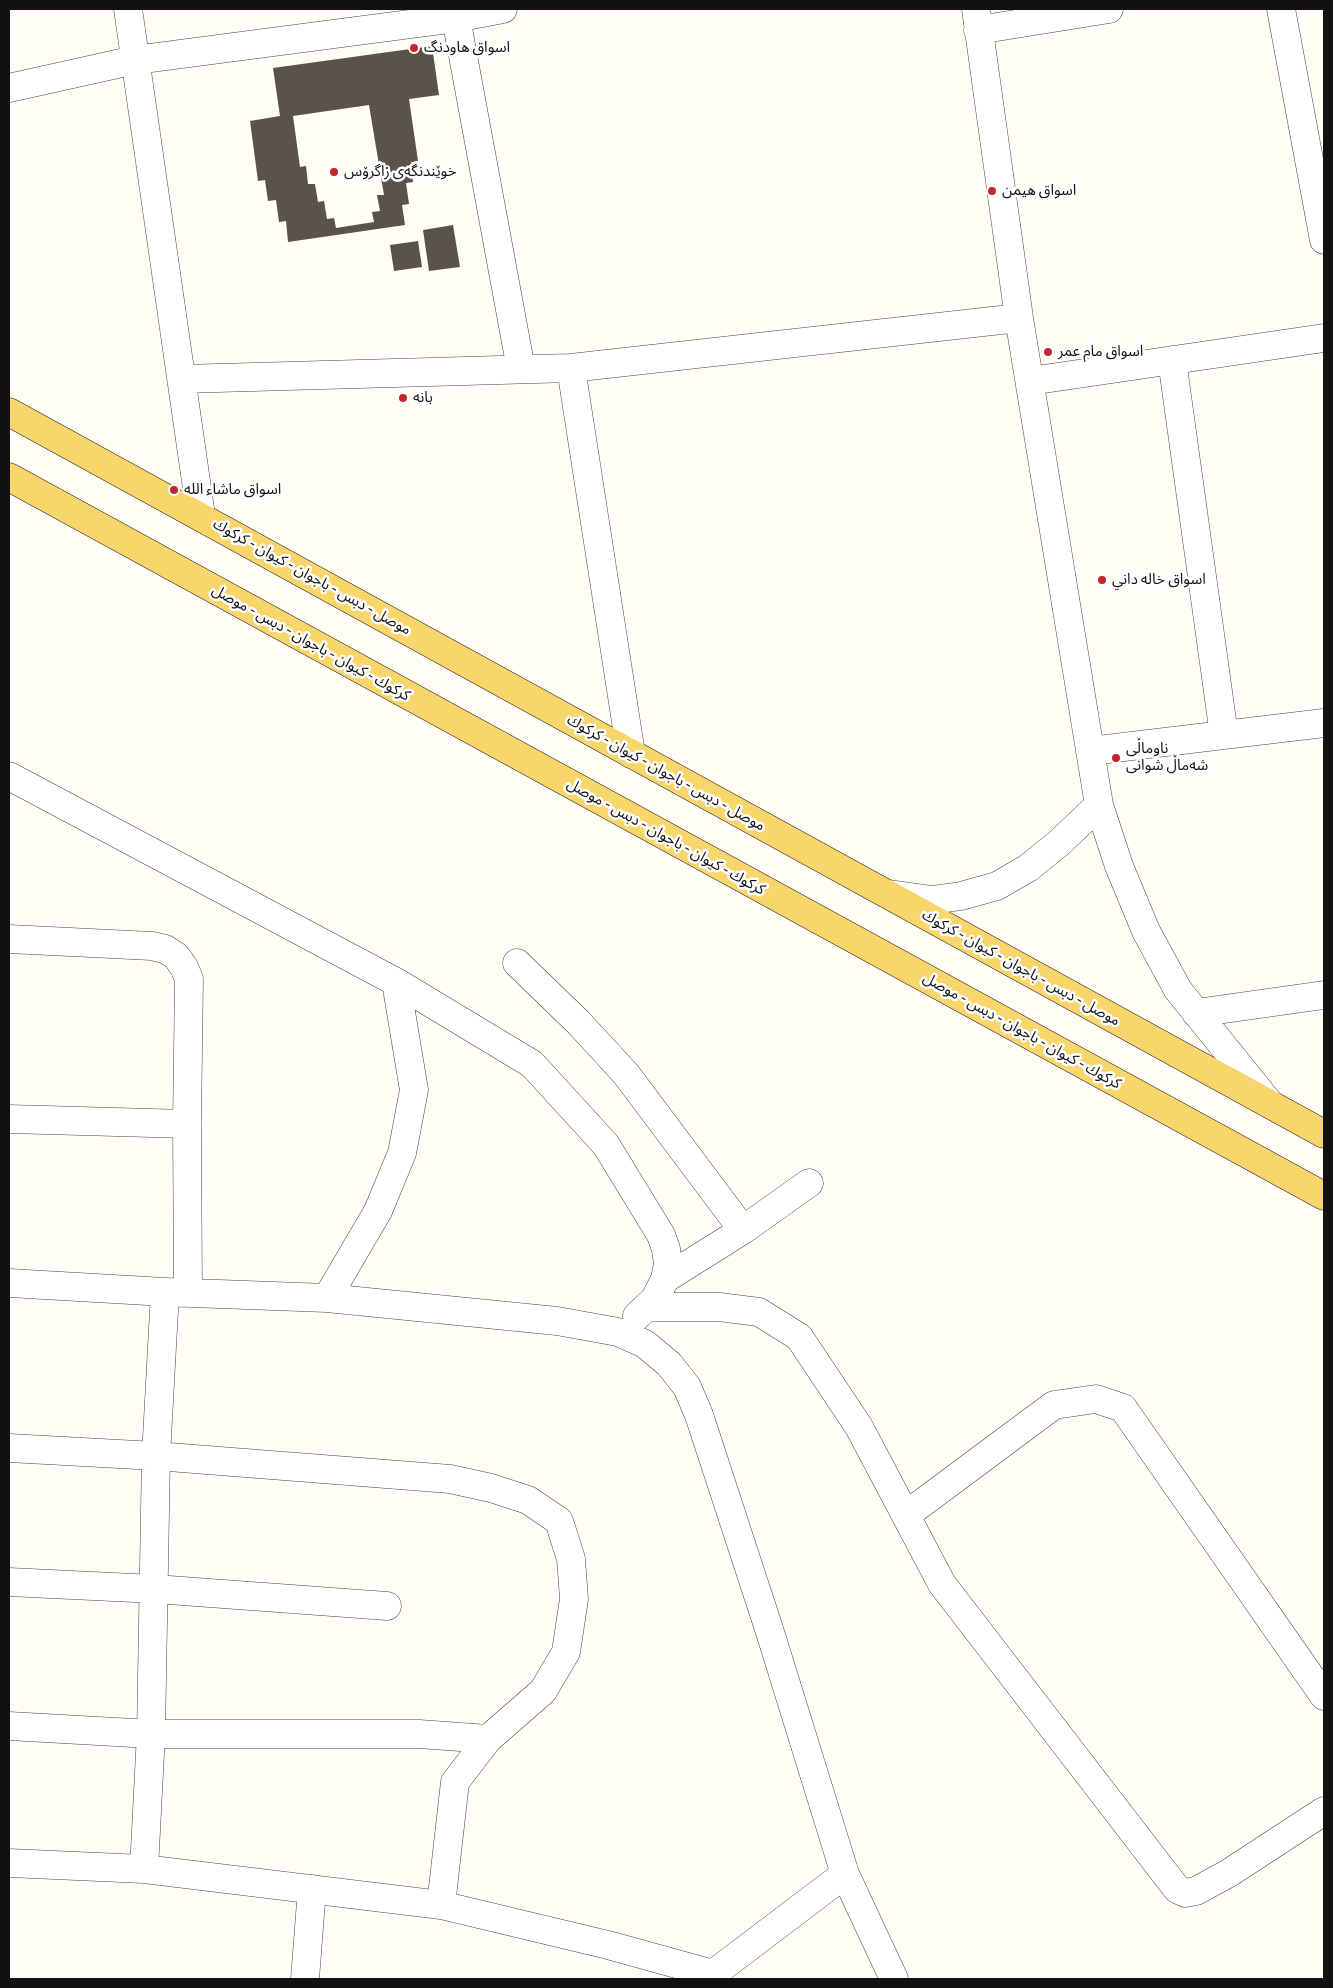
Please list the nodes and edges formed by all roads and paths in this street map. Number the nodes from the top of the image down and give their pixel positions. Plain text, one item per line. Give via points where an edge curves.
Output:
1 (128, 9) edge
2 (503, 9) edge
3 (1109, 9) edge
4 (1281, 9) edge
5 (456, 18) junction
6 (977, 19) edge
7 (135, 60) junction
8 (9, 88) edge
9 (1316, 147) edge
10 (1324, 240) edge
11 (1019, 318) junction
12 (1324, 338) edge
13 (1172, 360) junction
14 (571, 368) junction
15 (521, 370) junction
16 (182, 379) junction
17 (1030, 381) junction
18 (9, 412) edge
19 (9, 478) edge
20 (201, 516) junction
21 (1324, 723) edge
22 (1224, 735) junction
23 (1090, 751) junction
24 (632, 754) junction
25 (9, 776) edge
26 (1099, 806) junction
27 (886, 894) junction
28 (9, 939) edge
29 (517, 963) dead end
30 (396, 982) junction
31 (1324, 995) edge
32 (1196, 1013) junction
33 (1270, 1104) junction
34 (9, 1119) edge
35 (187, 1124) junction
36 (1324, 1134) edge
37 (809, 1183) dead end
38 (1324, 1196) edge
39 (743, 1230) junction
40 (666, 1279) junction
41 (9, 1283) edge
42 (176, 1292) junction
43 (327, 1298) junction
44 (648, 1307) junction
45 (618, 1332) junction
46 (9, 1448) edge
47 (156, 1456) junction
48 (906, 1516) junction
49 (9, 1582) edge
50 (155, 1589) junction
51 (387, 1606) dead end
52 (1324, 1696) edge
53 (9, 1726) edge
54 (151, 1734) junction
55 (488, 1739) junction
56 (1324, 1811) edge
57 (9, 1863) edge
58 (144, 1869) junction
59 (845, 1874) junction
60 (312, 1890) junction
61 (441, 1905) junction
62 (718, 1976) edge
63 (305, 1979) edge
64 (894, 1979) edge

1 - 7 street
2 - 5 street
3 - 6 street
4 - 9 street
5 - 7 street
5 - 15 street
6 - 11 street
7 - 8 street
7 - 16 street
9 - 10 street
11 - 14 street
11 - 17 street
12 - 13 street
13 - 17 street
13 - 22 street
14 - 15 street
14 - 24 street
15 - 16 street
16 - 20 street
17 - 23 street
18 - 20 main road, موصل - دبس - باجوان - كيوان - كركوك
19 - 38 main road, كركوك - كيوان - باجوان - دبس - موصل
20 - 24 main road, موصل - دبس - باجوان - كيوان - كركوك
21 - 22 street
22 - 23 street
23 - 26 street
24 - 27 main road, موصل - دبس - باجوان - كيوان - كركوك
25 - 30 street
26 - 27 street via 1028,868 997,886 932,900
26 - 32 street via 1146,931 1178,990
27 - 33 main road, موصل - دبس - باجوان - كيوان - كركوك
28 - 35 street via 152,946 176,956 189,979
29 - 39 street via 626,1074
30 - 40 street via 532,1064 606,1145 661,1235 668,1264
30 - 43 street via 414,1090 402,1153 378,1211
31 - 32 street
32 - 33 street
33 - 36 main road, موصل - دبس - باجوان - كيوان - كركوك
34 - 35 street
35 - 42 street
37 - 39 street
39 - 40 street
40 - 44 street
41 - 42 street
42 - 43 street
42 - 47 street
43 - 45 street via 557,1321
44 - 45 street
44 - 48 street via 719,1307 759,1312 799,1337 859,1427
45 - 59 street via 645,1344 669,1364 687,1387 699,1415
46 - 47 street
47 - 50 street
47 - 55 street via 450,1479 528,1500 558,1521 571,1559 574,1599 566,1652 543,1691
48 - 52 street via 1054,1405 1096,1399 1123,1408
48 - 56 street via 942,1584 1176,1889 1185,1893 1196,1891
49 - 50 street
50 - 51 street
50 - 54 street
53 - 54 street
54 - 55 street via 420,1734
54 - 58 street
55 - 61 street via 455,1782
57 - 58 street
58 - 60 street
59 - 62 street
59 - 64 street
60 - 61 street
60 - 63 street
61 - 62 street via 590,1940

